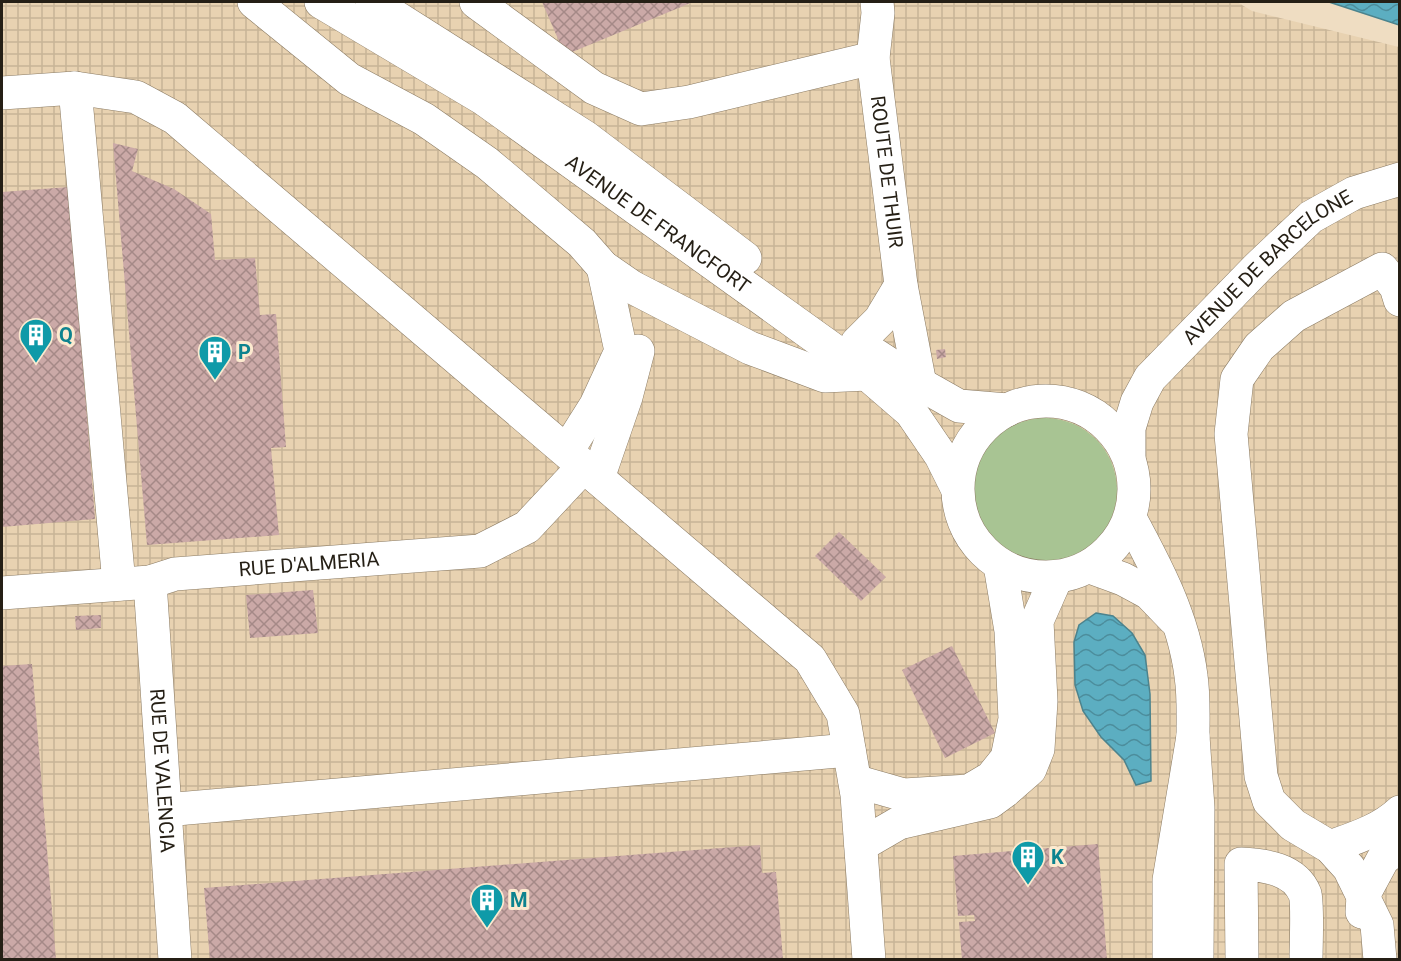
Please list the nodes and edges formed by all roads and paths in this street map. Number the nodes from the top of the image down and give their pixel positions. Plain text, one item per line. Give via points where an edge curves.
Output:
1 (254, 2) edge
2 (321, 2) edge
3 (372, 2) edge
4 (390, 2) edge
5 (476, 2) edge
6 (877, 2) edge
7 (873, 58) junction
8 (75, 88) junction
9 (2, 93) edge
10 (525, 97) junction
11 (1400, 179) edge
12 (1391, 266) edge
13 (603, 267) junction
14 (901, 285) junction
15 (632, 287) junction
16 (1400, 300) edge
17 (857, 343) junction
18 (867, 374) junction
19 (1150, 378) junction
20 (920, 384) junction
21 (1073, 404) junction
22 (1006, 410) junction
23 (1129, 457) junction
24 (583, 465) junction
25 (957, 488) junction
26 (1130, 518) junction
27 (1000, 565) junction
28 (1090, 567) junction
29 (1056, 578) junction
30 (134, 583) junction
31 (2, 593) edge
32 (1180, 625) junction
33 (1194, 736) junction
34 (852, 765) junction
35 (165, 810) junction
36 (1400, 812) edge
37 (1198, 832) junction
38 (861, 845) junction
39 (1400, 846) edge
40 (1330, 847) junction
41 (1241, 864) junction
42 (1169, 880) junction
43 (1363, 896) junction
44 (175, 960) edge
45 (869, 960) edge
46 (1169, 960) edge
47 (1183, 960) edge
48 (1197, 960) edge
49 (1242, 960) edge
50 (1306, 960) edge
51 (1362, 960) edge
52 (1380, 960) edge

1 - 13 street via 349,79 424,119 487,163 582,243
2 - 18 street, AVENUE DE FRANCFORT via 484,99
3 - 10 street, AVENUE DE FRANCFORT
4 - 10 street via 418,18
5 - 7 street via 594,88 642,109 689,102
6 - 7 street, ROUTE DE THUIR
7 - 14 street, ROUTE DE THUIR
8 - 9 street
8 - 24 street via 136,97 175,118
8 - 30 street, RUE DE VALENCIA
10 - 17 street, AVENUE DE FRANCFORT via 585,137
11 - 19 street, AVENUE DE BARCELONE via 1354,193 1311,218
12 - 16 street
12 - 40 street via 1294,316 1259,347 1237,379 1232,434 1261,776 1269,801 1293,825
13 - 15 street
13 - 24 street via 621,351 596,405
14 - 17 street via 880,320
14 - 20 street, ROUTE DE THUIR
15 - 18 street via 750,348 825,376
15 - 24 street via 640,342 626,397
17 - 20 street, AVENUE DE FRANCFORT
18 - 25 street, AVENUE DE FRANCFORT via 911,412
19 - 21 street via 1110,398
19 - 23 street via 1129,428
20 - 22 street, AVENUE DE FRANCFORT via 959,406
21 - 22 street via 1050,400
21 - 23 street via 1096,416 1116,434
22 - 25 street via 987,423 971,442 961,464
23 - 26 street via 1135,498
24 - 30 street, RUE D'ALMERIA via 527,528 480,551 175,574
24 - 34 street via 810,659 843,714
25 - 27 street via 960,511 969,532 982,551
26 - 28 street via 1121,538
26 - 32 street via 1162,578
27 - 29 street via 1036,578
27 - 34 street via 1011,631 1016,719 1007,758 991,778 969,791 904,795
28 - 29 street
28 - 32 street via 1149,593
29 - 38 street via 1037,621 1040,710 1038,748 1030,769 990,802 899,823
30 - 31 street, RUE D'ALMERIA
30 - 35 street, RUE DE VALENCIA
32 - 33 street via 1191,676
33 - 37 street
33 - 42 street
34 - 35 street
34 - 38 street
35 - 44 street, RUE DE VALENCIA
36 - 40 street via 1371,831
37 - 41 street via 1210,845
37 - 48 street
38 - 45 street
39 - 43 street via 1383,859
40 - 43 street via 1349,868
41 - 49 street
41 - 50 street via 1265,865 1293,877 1305,895
42 - 46 street
42 - 47 street via 1182,909
43 - 51 street
43 - 52 street via 1377,925

